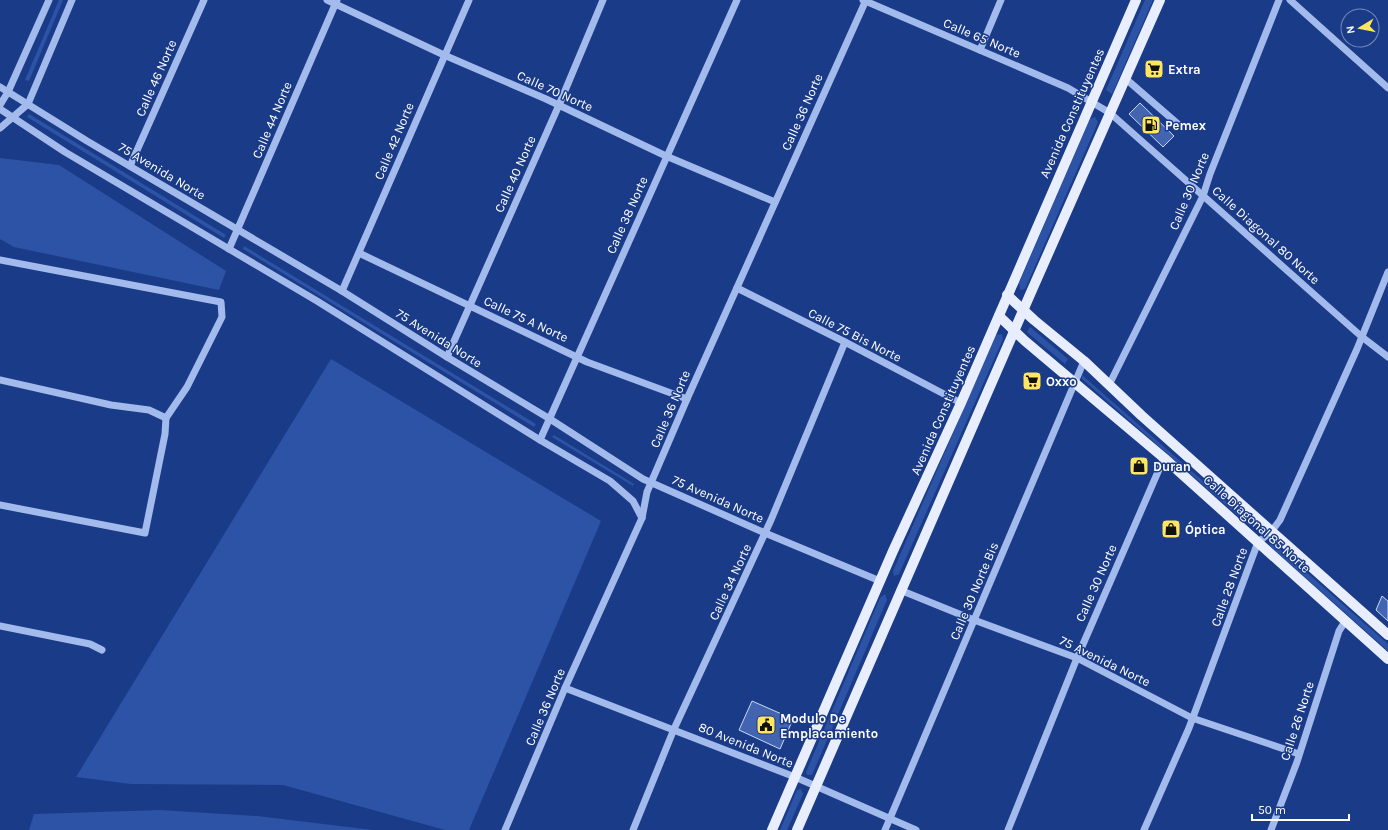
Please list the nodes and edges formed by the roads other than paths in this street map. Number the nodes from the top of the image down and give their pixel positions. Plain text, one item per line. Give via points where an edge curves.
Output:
1 (49, 0) edge
2 (72, 0) edge
3 (204, 0) edge
4 (327, 0) edge
5 (468, 0) edge
6 (603, 0) edge
7 (737, 0) edge
8 (865, 0) edge
9 (1001, 0) edge
10 (1136, 0) edge
11 (1160, 0) edge
12 (1279, 0) edge
13 (1290, 0) edge
14 (336, 2) edge
15 (980, 50) junction
16 (444, 55) junction
17 (1126, 79) junction
18 (0, 86) edge
19 (1388, 88) edge
20 (8, 92) junction
21 (1091, 100) junction
22 (28, 104) junction
23 (0, 105) edge
24 (559, 105) junction
25 (0, 109) edge
26 (1110, 113) junction
27 (12, 117) junction
28 (1179, 125) dead end
29 (0, 128) edge
30 (666, 156) junction
31 (130, 166) junction
32 (1203, 196) junction
33 (775, 202) junction
34 (238, 230) junction
35 (229, 249) junction
36 (359, 253) junction
37 (0, 260) edge
38 (1388, 272) edge
39 (737, 288) junction
40 (342, 291) junction
41 (1008, 295) junction
42 (470, 306) junction
43 (1024, 310) junction
44 (999, 316) junction
45 (1014, 330) junction
46 (1362, 337) junction
47 (845, 342) junction
48 (447, 357) junction
49 (577, 357) junction
50 (1388, 358) edge
51 (1084, 362) junction
52 (0, 380) edge
53 (1076, 382) junction
54 (1109, 386) junction
55 (687, 399) junction
56 (961, 404) junction
57 (166, 418) junction
58 (550, 419) junction
59 (540, 440) junction
60 (1164, 458) junction
61 (651, 483) junction
62 (0, 505) edge
63 (642, 518) junction
64 (1271, 532) junction
65 (765, 533) junction
66 (1258, 542) junction
67 (880, 582) junction
68 (900, 590) junction
69 (974, 620) junction
70 (1346, 620) junction
71 (0, 626) edge
72 (1388, 636) edge
73 (102, 650) dead end
74 (1077, 658) junction
75 (1388, 659) edge
76 (565, 688) junction
77 (1192, 718) junction
78 (674, 729) junction
79 (1300, 754) junction
80 (795, 777) junction
81 (816, 786) junction
82 (891, 819) junction
83 (505, 830) edge
84 (633, 830) edge
85 (772, 830) edge
86 (797, 830) edge
87 (885, 830) edge
88 (916, 830) edge
89 (1008, 830) edge
90 (1144, 830) edge
91 (1271, 830) edge

1 - 20 street
2 - 22 street
3 - 31 street, Calle 46 Norte
4 - 14 street, Calle 70 Norte
5 - 16 street, Calle 42 Norte
6 - 24 street, Calle 40 Norte
7 - 30 street, Calle 38 Norte
8 - 15 street, Calle 65 Norte
8 - 33 street, Calle 36 Norte
9 - 15 street
10 - 21 main road, Avenida Constituyentes
11 - 17 main road
12 - 32 street, Calle 30 Norte
13 - 19 street
14 - 16 street, Calle 70 Norte
14 - 34 street, Calle 44 Norte
15 - 21 street, Calle 65 Norte
16 - 24 street, Calle 70 Norte
16 - 36 street, Calle 42 Norte
17 - 26 main road
17 - 28 street
18 - 20 street, 75 Avenida Norte
20 - 22 street, 75 Avenida Norte
20 - 23 street
21 - 26 street, Calle Diagonal 80 Norte
21 - 41 main road, Avenida Constituyentes
22 - 27 street
22 - 31 street, 75 Avenida Norte
24 - 30 street, Calle 70 Norte
24 - 42 street, Calle 40 Norte
25 - 27 street
26 - 32 street, Calle Diagonal 80 Norte
26 - 43 main road
27 - 29 street
27 - 35 street via 65,152
30 - 33 street, Calle 70 Norte
30 - 49 street, Calle 38 Norte
31 - 34 street, 75 Avenida Norte
32 - 46 street, Calle Diagonal 80 Norte
32 - 54 street, Calle 30 Norte
33 - 39 street, Calle 36 Norte
34 - 35 street, Calle 44 Norte
34 - 40 street, 75 Avenida Norte
35 - 59 street via 318,301
36 - 40 street, Calle 42 Norte
36 - 42 street, Calle 75 A Norte
37 - 57 street via 221,302 222,317 187,387
38 - 46 street, Calle 28 Norte
39 - 47 street, Calle 75 Bis Norte
39 - 55 street, Calle 36 Norte
40 - 48 street, 75 Avenida Norte
41 - 43 main road, Calle Diagonal 85 Norte
41 - 44 main road, Avenida Constituyentes
42 - 48 street, Calle 40 Norte
42 - 49 street, Calle 75 A Norte
43 - 45 main road
43 - 51 main road, Calle Diagonal 85 Norte
44 - 45 main road, Calle Diagonal 85 Norte
44 - 56 main road, Avenida Constituyentes
45 - 53 main road, Calle Diagonal 85 Norte
45 - 68 main road
46 - 50 street, Calle Diagonal 80 Norte
46 - 64 street, Calle 28 Norte via 1280,520
47 - 56 street, Calle 75 Bis Norte
47 - 65 street, Calle 34 Norte
48 - 58 street, 75 Avenida Norte
49 - 55 street, Calle 75 A Norte
49 - 58 street, Calle 38 Norte
51 - 53 street, Calle 30 Norte Bis
51 - 54 main road, Calle Diagonal 85 Norte
52 - 57 street via 111,405 149,410
53 - 60 main road, Calle Diagonal 85 Norte
53 - 69 street, Calle 30 Norte Bis
54 - 64 main road, Calle Diagonal 85 Norte
55 - 61 street, Calle 36 Norte
56 - 67 main road, Avenida Constituyentes
57 - 62 street via 145,533
58 - 59 street, Calle 38 Norte
58 - 61 street, 75 Avenida Norte
59 - 63 street via 610,481 633,501
60 - 66 main road, Calle Diagonal 85 Norte
60 - 74 street, Calle 30 Norte
61 - 63 street, Calle 36 Norte
61 - 65 street, 75 Avenida Norte
63 - 76 street, Calle 36 Norte
64 - 66 street, Calle 28 Norte
64 - 72 main road, Calle Diagonal 85 Norte
65 - 67 street, 75 Avenida Norte
65 - 78 street, Calle 34 Norte
66 - 70 main road, Calle Diagonal 85 Norte
66 - 77 street, Calle 28 Norte
67 - 80 main road, Avenida Constituyentes
68 - 69 street, 75 Avenida Norte
68 - 81 main road
69 - 74 street, 75 Avenida Norte
69 - 82 street, Calle 30 Norte Bis
70 - 75 main road, Calle Diagonal 85 Norte
70 - 79 street, Calle 26 Norte via 1339,631
71 - 73 street via 90,644
74 - 77 street, 75 Avenida Norte
74 - 89 street, Calle 30 Norte
76 - 78 street, 80 Avenida Norte
76 - 83 street, Calle 36 Norte
77 - 79 street, 75 Avenida Norte
77 - 90 street, Calle 28 Norte
78 - 80 street, 80 Avenida Norte
78 - 84 street, Calle 34 Norte
79 - 91 street, Calle 26 Norte
80 - 81 street, 80 Avenida Norte
80 - 85 main road, Avenida Constituyentes
81 - 82 street, 80 Avenida Norte
81 - 86 main road
82 - 87 street, Calle 30 Norte Bis
82 - 88 street, 80 Avenida Norte

